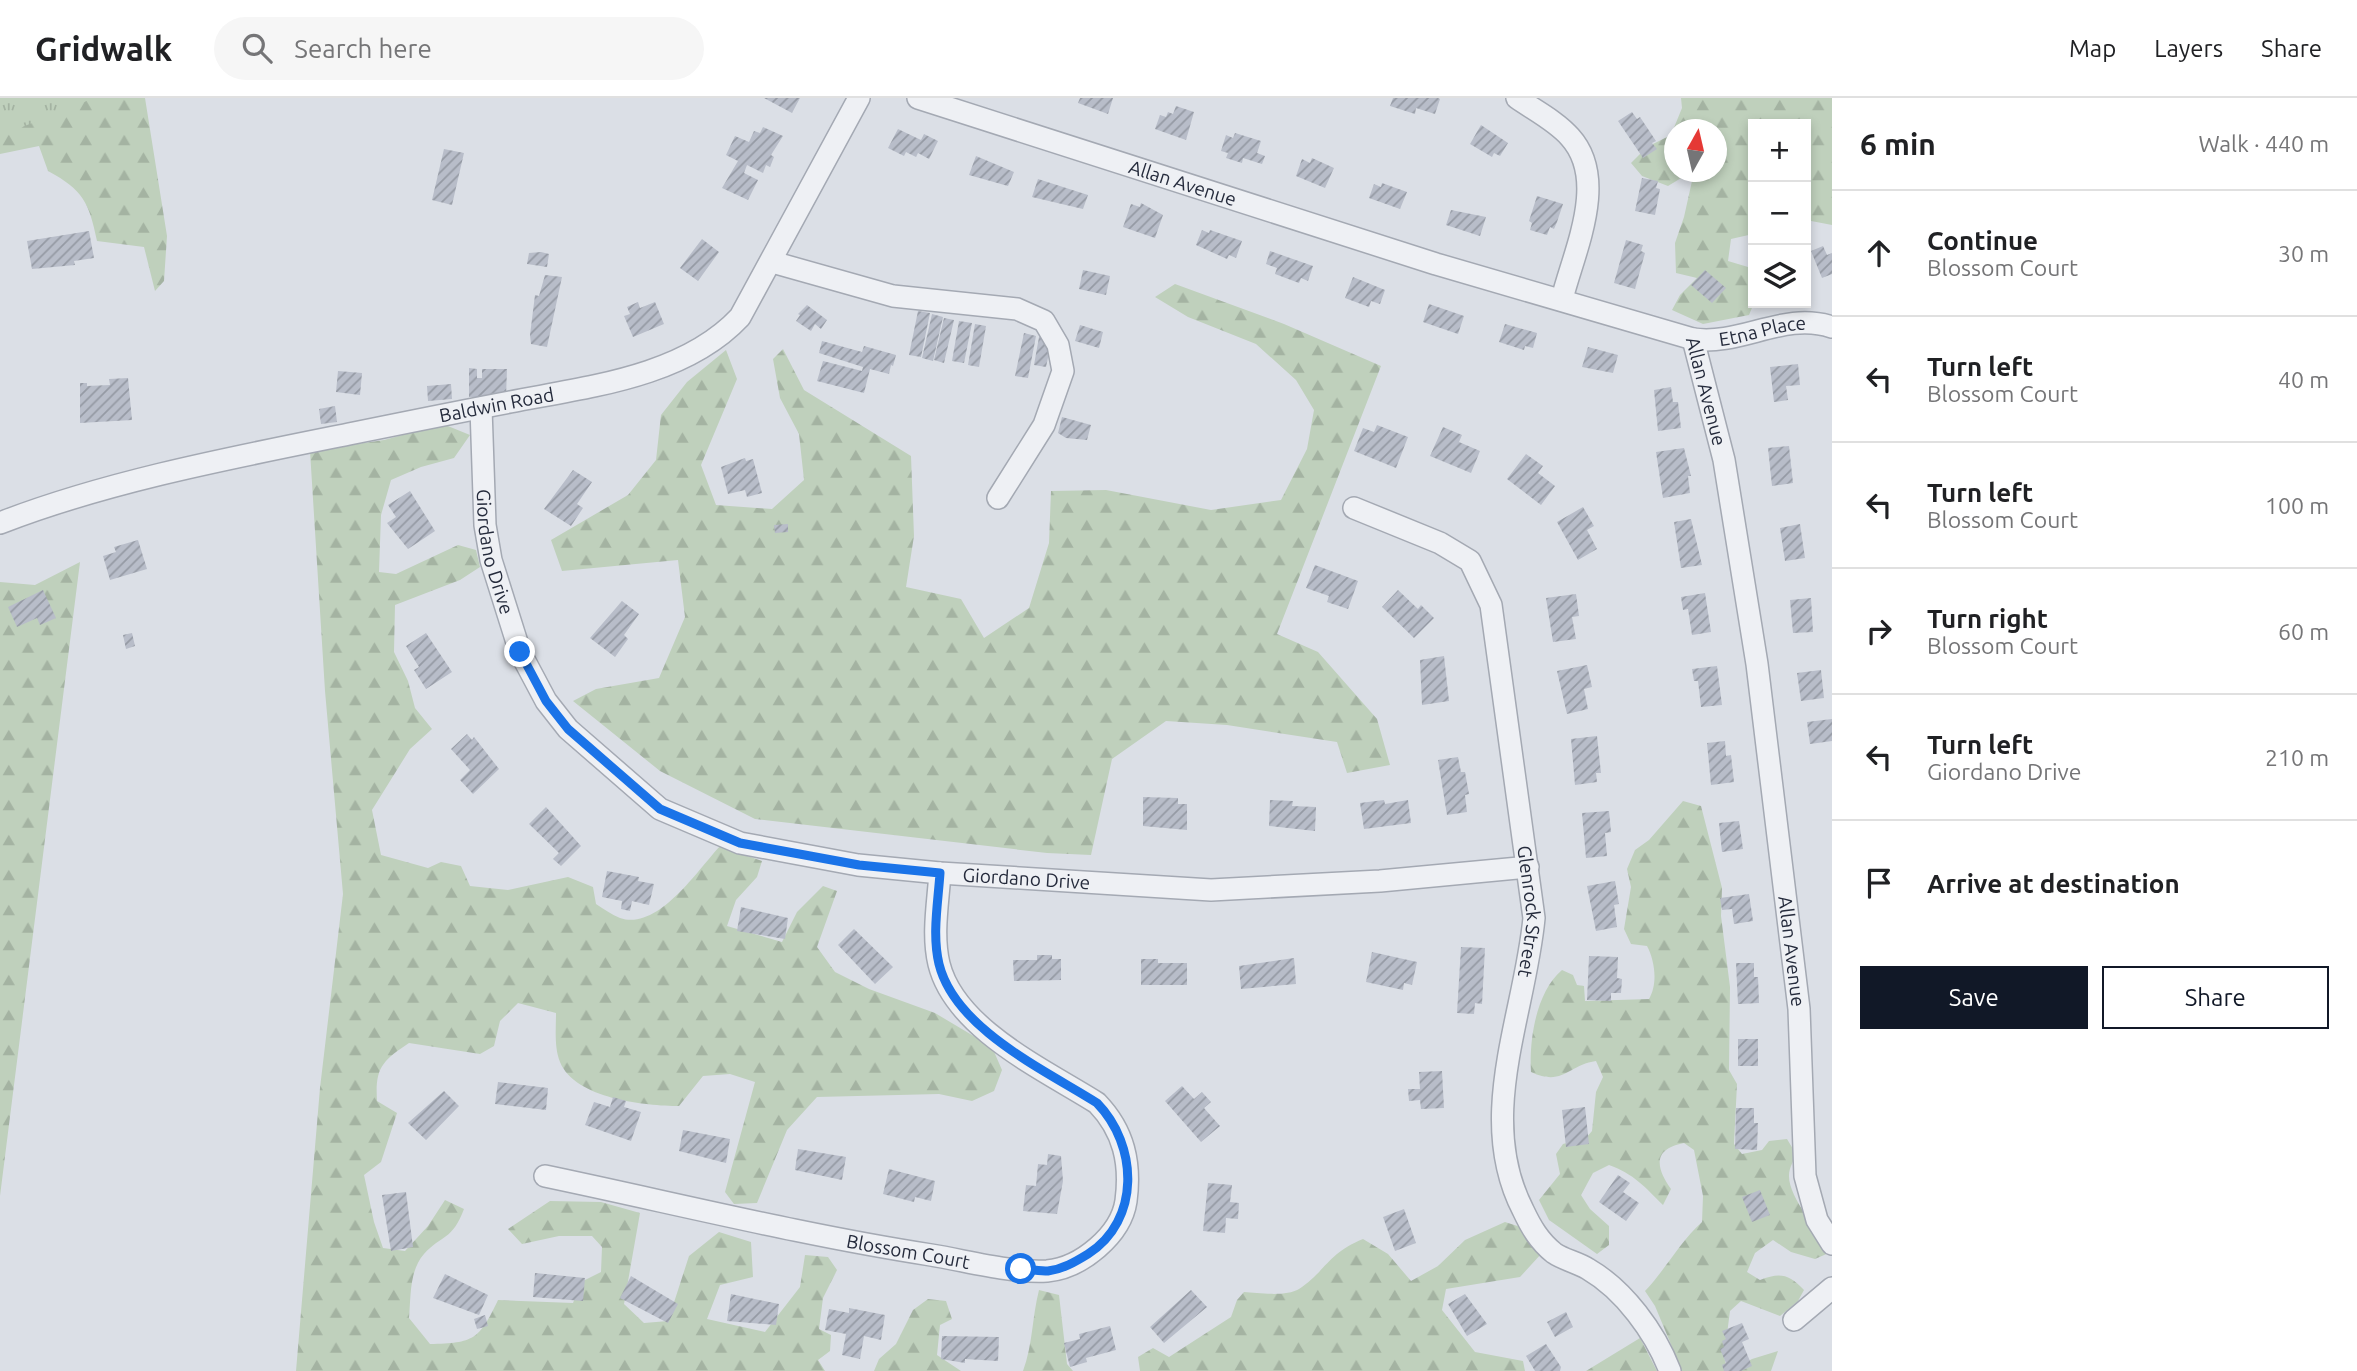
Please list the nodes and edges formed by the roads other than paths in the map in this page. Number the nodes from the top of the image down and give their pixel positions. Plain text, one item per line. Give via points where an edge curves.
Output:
1 (859, 98) edge
2 (918, 98) edge
3 (1517, 98) edge
4 (772, 262) junction
5 (1562, 299) junction
6 (1832, 327) edge
7 (1693, 339) junction
8 (481, 408) junction
9 (998, 498) dead end
10 (1354, 508) dead end
11 (0, 523) edge
12 (1528, 867) junction
13 (940, 873) junction
14 (545, 1176) dead end
15 (1832, 1244) edge
16 (1832, 1288) edge
17 (1794, 1320) dead end
18 (1670, 1371) edge

1 - 4 street, Baldwin Road
2 - 5 street, Allan Avenue via 1436,264
3 - 5 street via 1569,135 1587,173 1589,191
4 - 8 street, Baldwin Road via 740,317 712,342 689,354 617,379
4 - 9 street via 892,296 1017,309 1044,321 1058,345 1063,371 1044,425
5 - 7 street, Allan Avenue
6 - 7 street, Etna Place via 1794,322 1737,337
7 - 15 street, Allan Avenue via 1724,460 1757,664 1800,1009 1805,1176 1817,1220
8 - 11 street, Baldwin Road via 114,487
8 - 13 street, Giordano Drive via 485,525 498,591 520,652 546,701 568,729 660,809 740,843 859,865
10 - 12 street, Glenrock Street via 1450,549 1470,561 1482,583 1491,605
12 - 13 street, Giordano Drive via 1211,890
12 - 18 street, Glenrock Street via 1534,918 1531,954 1501,1104 1502,1138 1514,1194 1535,1233 1555,1254 1616,1287
13 - 14 street, Blossom Court via 939,963 959,1004 984,1030 1097,1103 1121,1138 1128,1172 1125,1207 1097,1248 1071,1265 1048,1271 1021,1269 878,1247
16 - 17 street

